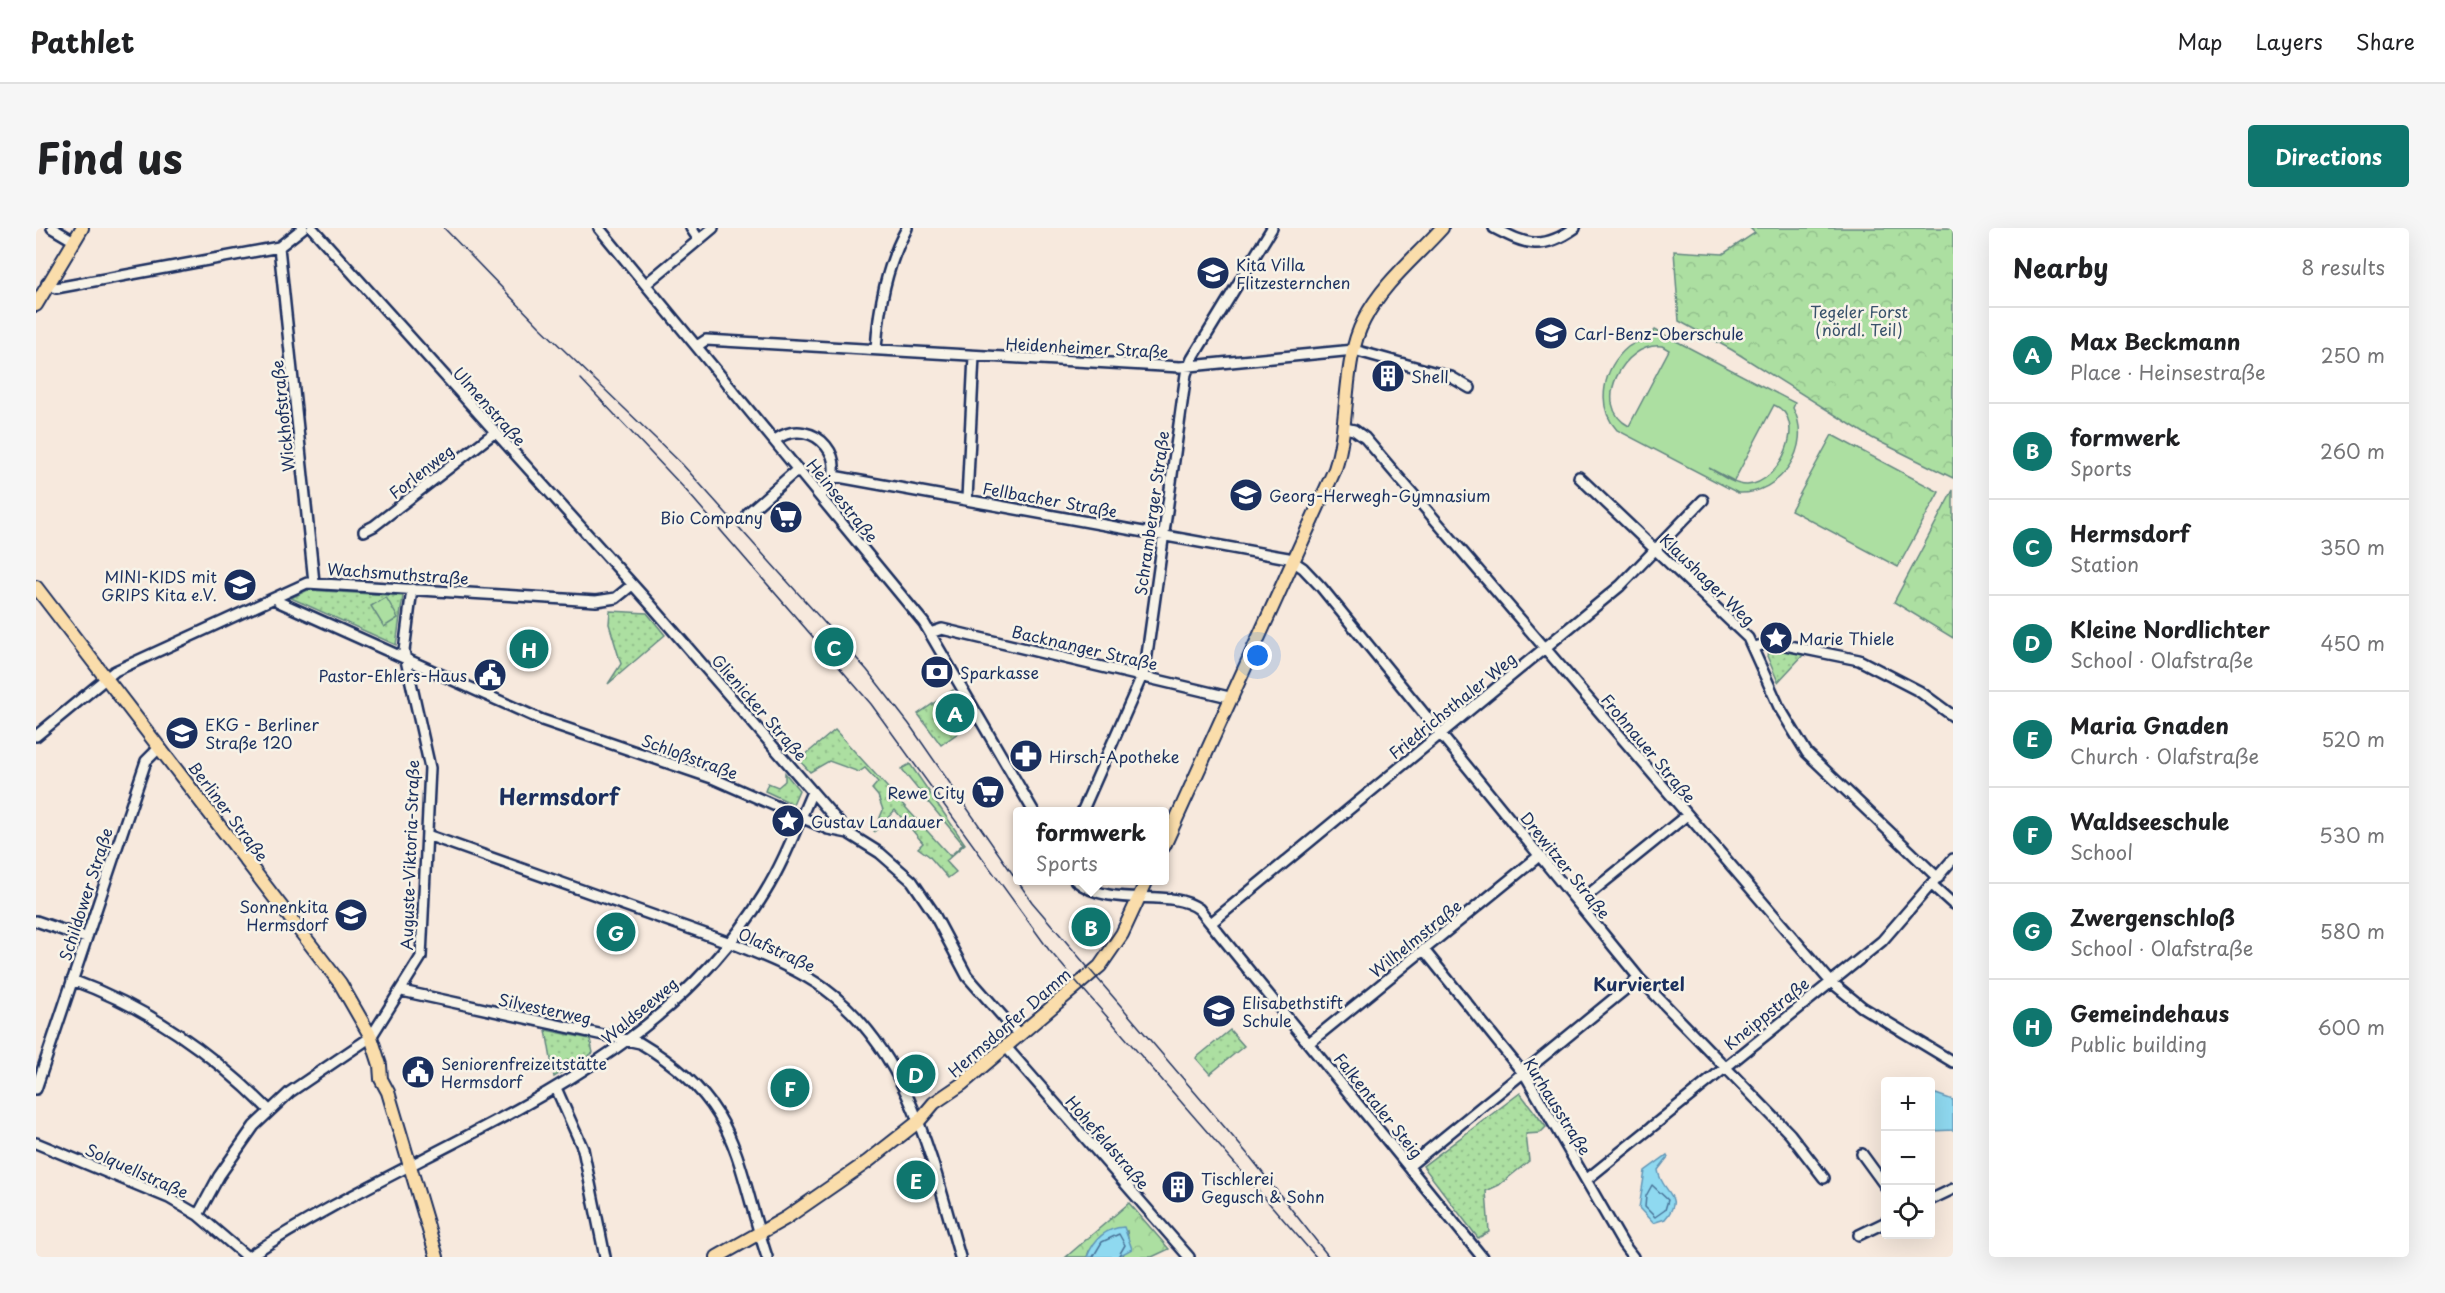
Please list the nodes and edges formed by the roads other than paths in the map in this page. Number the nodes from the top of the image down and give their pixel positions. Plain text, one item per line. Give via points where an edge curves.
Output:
1 (52, 228) edge
2 (82, 228) edge
3 (303, 228) edge
4 (312, 228) edge
5 (599, 228) edge
6 (691, 228) edge
7 (713, 228) edge
8 (907, 228) edge
9 (1272, 228) edge
10 (1442, 228) edge
11 (1494, 228) edge
12 (1575, 228) edge
13 (699, 240) junction
14 (74, 241) junction
15 (279, 247) junction
16 (47, 283) junction
17 (646, 284) junction
18 (36, 304) edge
19 (697, 346) junction
20 (876, 349) junction
21 (1353, 350) junction
22 (974, 356) junction
23 (1189, 367) junction
24 (1470, 388) dead end
25 (1345, 428) junction
26 (494, 433) junction
27 (775, 440) junction
28 (798, 469) junction
29 (833, 476) junction
30 (1579, 477) dead end
31 (820, 496) junction
32 (967, 499) junction
33 (1703, 500) dead end
34 (748, 513) dead end
35 (364, 531) dead end
36 (1162, 535) junction
37 (1655, 549) junction
38 (1295, 562) junction
39 (314, 582) junction
40 (632, 585) junction
41 (36, 587) edge
42 (412, 590) junction
43 (277, 597) junction
44 (648, 602) joint
45 (930, 633) junction
46 (1753, 648) junction
47 (1545, 649) junction
48 (406, 660) junction
49 (1143, 676) junction
50 (107, 678) junction
51 (1233, 698) junction
52 (1953, 716) edge
53 (1440, 734) junction
54 (36, 736) edge
55 (160, 747) junction
56 (812, 792) junction
57 (1031, 807) edge
58 (1084, 807) edge
59 (1686, 815) junction
60 (801, 817) junction
61 (848, 833) junction
62 (427, 835) junction
63 (1169, 835) edge
64 (1539, 856) junction
65 (1953, 860) edge
66 (1935, 882) junction
67 (1084, 885) edge
68 (1145, 885) edge
69 (1140, 897) junction
70 (1578, 903) junction
71 (1953, 904) edge
72 (36, 921) edge
73 (1211, 923) junction
74 (86, 938) junction
75 (730, 943) junction
76 (1424, 950) junction
77 (1639, 978) junction
78 (72, 980) junction
79 (1830, 981) junction
80 (402, 992) junction
81 (1019, 1035) junction
82 (371, 1037) junction
83 (628, 1040) junction
84 (1309, 1043) junction
85 (1006, 1047) junction
86 (1953, 1062) edge
87 (1724, 1066) junction
88 (1523, 1073) junction
89 (556, 1088) junction
90 (36, 1089) edge
91 (269, 1110) junction
92 (922, 1118) junction
93 (36, 1143) edge
94 (1862, 1154) dead end
95 (1408, 1166) junction
96 (410, 1167) junction
97 (1824, 1178) dead end
98 (1586, 1180) junction
99 (1885, 1185) edge
100 (1953, 1190) edge
101 (1935, 1198) edge
102 (198, 1215) junction
103 (1881, 1224) edge
104 (760, 1234) junction
105 (1858, 1235) dead end
106 (248, 1257) edge
107 (437, 1257) edge
108 (605, 1257) edge
109 (717, 1257) edge
110 (767, 1257) edge
111 (960, 1257) edge
112 (1189, 1257) edge
113 (1482, 1257) edge
114 (1633, 1257) edge

1 - 14 street
2 - 14 main road
3 - 15 street
4 - 26 street, Ulmenstraße
5 - 17 street, Heinsestraße
6 - 13 street
7 - 13 street
8 - 20 street via 891,261 881,297
9 - 23 street, Schramberger Straße
10 - 21 main road via 1375,302
11 - 12 street via 1523,243 1537,244 1562,237
13 - 17 street
14 - 16 main road
15 - 16 street via 56,288
15 - 39 street, Wickhofstraße
16 - 18 main road
17 - 19 street, Heinsestraße
19 - 20 street, Heidenheimer Straße via 706,340
19 - 27 street, Heinsestraße
20 - 22 street, Heidenheimer Straße
21 - 23 street, Heidenheimer Straße
21 - 24 street, Heidenheimer Straße via 1451,377
21 - 25 main road
22 - 23 street, Heidenheimer Straße
22 - 32 street
23 - 36 street, Schramberger Straße
25 - 38 main road via 1335,469
25 - 47 street, Frohnauer Straße via 1360,433
26 - 35 street, Forlenweg
26 - 40 street, Ulmenstraße
27 - 28 street, Heinsestraße
27 - 29 street via 793,431 819,439 833,458
28 - 31 street, Heinsestraße
28 - 34 street
29 - 31 street
29 - 32 street, Fellbacher Straße
30 - 37 street, Klaushager Weg
31 - 45 street, Heinsestraße
32 - 36 street, Fellbacher Straße
33 - 37 street, Friedrichsthaler Weg
36 - 38 street, Fellbacher Straße
36 - 49 street, Schramberger Straße
37 - 46 street, Klaushager Weg via 1748,638
37 - 47 street, Friedrichsthaler Weg via 1620,586
38 - 51 main road
38 - 53 street, Drewitzer Straße via 1321,587
39 - 42 street, Wachsmuthstraße
39 - 43 street, Wachsmuthstraße
40 - 42 street, Wachsmuthstraße via 616,598 596,601
40 - 44 street, Ulmenstraße
41 - 50 main road, Berliner Straße
42 - 48 street, Auguste-Viktoria-Straße
43 - 48 street, Schloßstraße via 279,602
43 - 50 street, Wachsmuthstraße
44 - 56 street, Glienicker Straße
45 - 49 street, Backnanger Straße via 942,629
45 - 57 street, Heinsestraße
46 - 52 street via 1770,642 1859,660 1919,691
46 - 66 street, Klaushager Weg via 1779,707 1807,753
47 - 53 street, Friedrichsthaler Weg
47 - 59 street, Frohnauer Straße
48 - 60 street, Schloßstraße via 542,720 712,778
48 - 62 street, Auguste-Viktoria-Straße via 430,765
49 - 51 street, Backnanger Straße
49 - 58 street, Schramberger Straße
50 - 54 street, Wachsmuthstraße
50 - 55 main road, Berliner Straße
51 - 63 main road
53 - 64 street, Drewitzer Straße
53 - 73 street, Friedrichsthaler Weg
55 - 74 street, Schildower Straße via 146,761
55 - 82 main road, Berliner Straße via 340,983
56 - 60 street, Waldseeweg
56 - 61 street, Glienicker Straße
59 - 70 street
59 - 79 street, Frohnauer Straße
60 - 61 street, Schloßstraße
60 - 75 street, Waldseeweg via 764,895
61 - 81 street, Schloßstraße via 912,881 966,976
62 - 75 street, Olafstraße
62 - 80 street, Auguste-Viktoria-Straße via 421,957
64 - 70 street, Drewitzer Straße
64 - 76 street, Wilhelmstraße
65 - 66 street, Kneippstraße
66 - 71 street, Klaushager Weg
66 - 79 street, Kneippstraße via 1882,940
67 - 69 street via 1098,894
68 - 69 main road, Hermsdorfer Damm
69 - 73 street, Falkentaler Steig via 1191,904
69 - 81 main road, Hermsdorfer Damm via 1106,959
70 - 77 street, Drewitzer Straße
72 - 74 street
73 - 84 street, Falkentaler Steig
74 - 78 street, Schildower Straße
75 - 83 street, Waldseeweg via 681,995
75 - 92 street, Olafstraße via 803,975 850,1010 883,1049
76 - 84 street, Wilhelmstraße
76 - 88 street, Kurhausstraße
77 - 87 street, Drewitzer Straße
77 - 88 street
78 - 90 street, Schildower Straße
78 - 91 street via 129,1003 177,1032
79 - 86 street, Frohnauer Straße via 1862,1007
79 - 87 street, Kneippstraße
80 - 82 street, Auguste-Viktoria-Straße
80 - 83 street, Silvesterweg
81 - 85 main road, Hermsdorfer Damm
82 - 91 street, Auguste-Viktoria-Straße
82 - 96 main road, Berliner Straße via 387,1077
83 - 89 street, Waldseeweg
83 - 104 street, Silvesterweg via 640,1043 674,1065 728,1127
84 - 95 street, Falkentaler Steig
85 - 92 main road, Hermsdorfer Damm via 947,1097 934,1102
85 - 112 street, Hohefeldstraße
87 - 97 street, Drewitzer Straße via 1790,1134
87 - 98 street, Kneippstraße
88 - 95 street
88 - 98 street, Kurhausstraße
89 - 96 street, Waldseeweg
89 - 108 street via 588,1167
91 - 102 street, Auguste-Viktoria-Straße via 237,1148
92 - 104 main road, Hermsdorfer Damm via 838,1184
92 - 111 street, Olafstraße
93 - 102 street, Solquellstraße via 140,1184
94 - 99 street
95 - 113 street, Falkentaler Steig
96 - 106 street, Waldseeweg via 300,1223
96 - 107 main road, Berliner Straße
98 - 114 street, Kurhausstraße
100 - 101 street
102 - 106 street, Solquellstraße
103 - 105 street
104 - 109 main road, Hermsdorfer Damm
104 - 110 street, Silvesterweg

